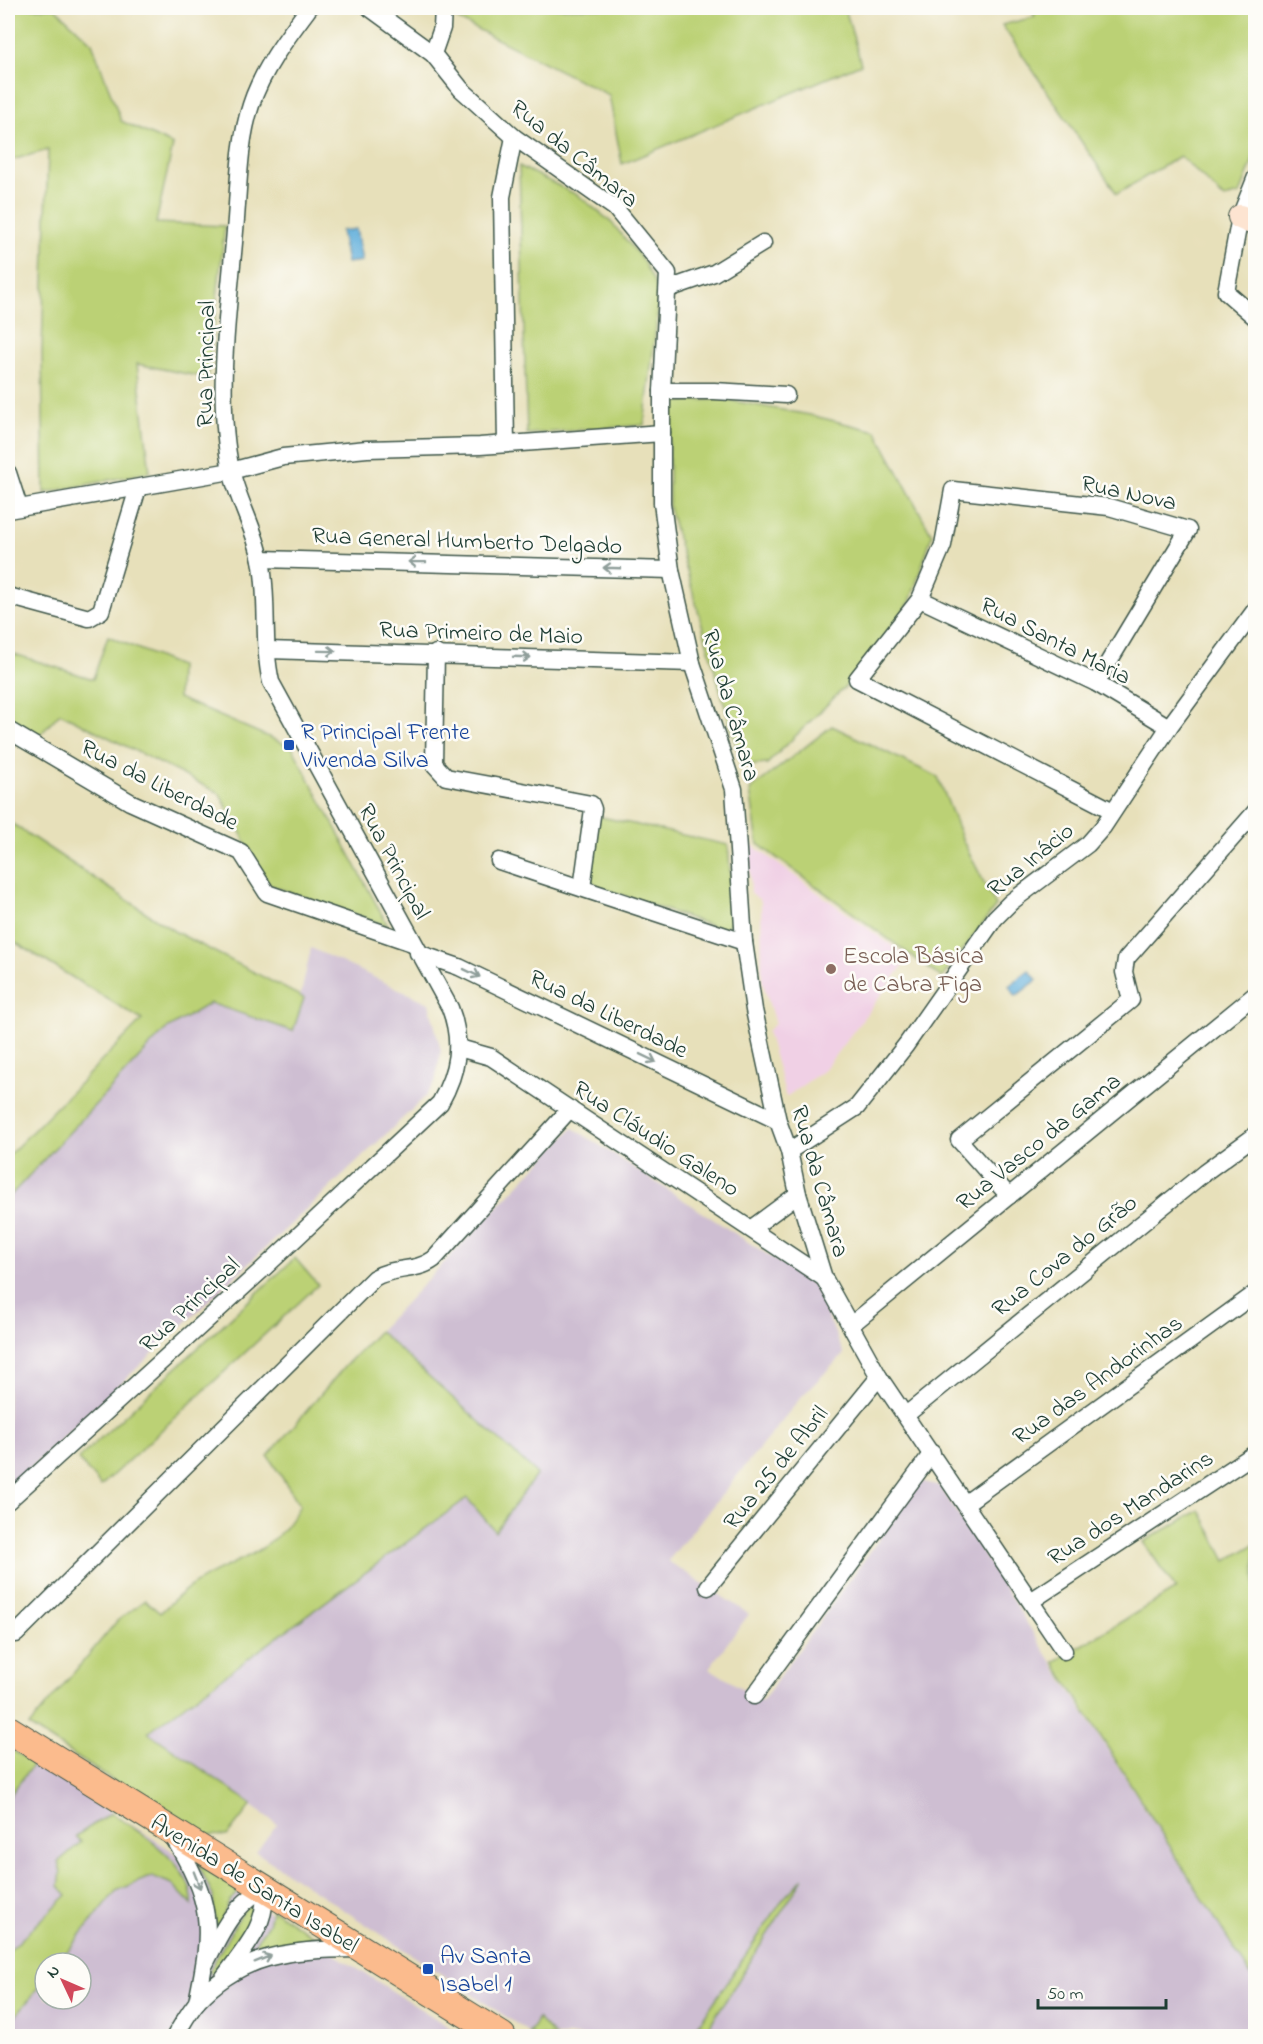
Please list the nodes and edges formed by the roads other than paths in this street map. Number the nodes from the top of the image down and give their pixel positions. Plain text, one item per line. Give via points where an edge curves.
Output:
1 (309, 8) edge
2 (370, 8) edge
3 (443, 8) edge
4 (433, 54) junction
5 (514, 138) junction
6 (1256, 177) edge
7 (1248, 220) edge
8 (763, 243) dead end
9 (668, 289) junction
10 (1256, 318) edge
11 (662, 391) junction
12 (786, 395) dead end
13 (662, 433) junction
14 (506, 444) junction
15 (231, 471) junction
16 (8, 473) edge
17 (138, 488) junction
18 (13, 508) edge
19 (261, 559) junction
20 (671, 570) junction
21 (8, 596) edge
22 (920, 599) junction
23 (1256, 609) edge
24 (268, 650) junction
25 (436, 653) junction
26 (692, 663) junction
27 (1096, 683) junction
28 (1169, 727) junction
29 (8, 730) edge
30 (1113, 811) junction
31 (1256, 811) edge
32 (499, 861) dead end
33 (582, 888) junction
34 (744, 942) junction
35 (415, 948) junction
36 (1256, 994) edge
37 (459, 1048) junction
38 (570, 1109) junction
39 (778, 1121) junction
40 (1256, 1135) edge
41 (789, 1151) junction
42 (798, 1194) junction
43 (1009, 1196) junction
44 (752, 1228) junction
45 (824, 1278) junction
46 (1256, 1293) edge
47 (850, 1325) junction
48 (879, 1377) junction
49 (906, 1415) junction
50 (932, 1453) junction
51 (1256, 1453) edge
52 (8, 1501) edge
53 (966, 1503) junction
54 (708, 1587) dead end
55 (1031, 1601) junction
56 (8, 1626) edge
57 (1064, 1650) dead end
58 (754, 1696) dead end
59 (8, 1729) edge
60 (169, 1829) junction
61 (264, 1888) junction
62 (361, 1949) junction
63 (205, 1964) junction
64 (224, 1977) junction
65 (197, 2002) junction
66 (175, 2037) edge
67 (502, 2037) edge

1 - 15 street, Rua Principal via 251,104 245,136 223,414
2 - 4 street, Rua da Câmara
3 - 4 street via 442,28
4 - 5 street, Rua da Câmara via 461,89
5 - 9 street, Rua da Câmara via 615,208 668,273
5 - 14 street via 502,197
6 - 7 street
7 - 10 street via 1226,292
8 - 9 street via 714,273
9 - 11 street, Rua da Câmara
11 - 12 street
11 - 13 street, Rua da Câmara
13 - 14 street
13 - 20 street, Rua da Câmara via 662,503
14 - 15 street via 294,456
15 - 17 street
15 - 19 street, Rua Principal
16 - 18 street
17 - 18 street
17 - 21 street via 101,611 89,618
20 -> 19 street, Rua General Humberto Delgado
19 - 24 street, Rua Principal
20 - 26 street, Rua da Câmara
22 - 27 street, Rua Santa Maria
22 - 27 street, Rua Nova via 943,545 953,490 1109,507 1188,530
22 - 30 street via 857,679
23 - 28 street, Rua Inácio
24 -> 25 street, Rua Primeiro de Maio
24 - 35 street, Rua Principal via 271,682
25 -> 26 street, Rua Primeiro de Maio
25 - 33 street via 434,764 446,777 591,804
26 - 34 street, Rua da Câmara via 734,789
27 - 28 street, Rua Santa Maria
28 - 30 street, Rua Inácio
29 - 35 street, Rua da Liberdade via 130,802 241,852 267,893
30 - 41 street, Rua Inácio via 1088,844 995,918 906,1045 857,1107
31 - 43 street via 1126,959 1124,972 1131,1000 959,1140
32 - 33 street
33 - 34 street
34 - 39 street, Rua da Câmara
35 - 37 street, Rua Principal via 450,1008
35 -> 39 street, Rua da Liberdade
36 - 43 street, Rua Vasco da Gama
37 - 38 street, Rua Cláudio Galeno via 491,1057
37 - 52 street, Rua Principal via 454,1072 440,1103
38 - 44 street, Rua Cláudio Galeno
38 - 56 street via 434,1259 424,1267 384,1272 374,1278 16,1634
39 - 41 street, Rua da Câmara
40 - 49 street, Rua Cova do Grão
41 - 42 street, Rua da Câmara
42 - 44 street
42 - 45 street, Rua da Câmara
43 - 47 street, Rua Vasco da Gama
44 - 45 street, Rua Cláudio Galeno
45 - 47 street, Rua da Câmara
46 - 53 street, Rua das Andorinhas
47 - 48 street, Rua da Câmara
48 - 49 street, Rua da Câmara
48 - 54 street, Rua 25 de Abril
49 - 50 street, Rua da Câmara
50 - 53 street, Rua da Câmara
50 - 58 street
51 - 55 street, Rua dos Mandarins
53 - 55 street, Rua da Câmara
55 - 57 street, Rua da Câmara
59 - 60 main road, Avenida de Santa Isabel
60 - 61 main road, Avenida de Santa Isabel
60 -> 63 street via 204,1898 208,1940
61 - 62 main road, Avenida de Santa Isabel
61 - 63 street via 244,1899 236,1909
61 - 64 street via 261,1923
64 -> 62 street via 288,1951
62 - 67 main road, Avenida de Santa Isabel
63 - 65 street
64 - 65 street
65 - 66 street

